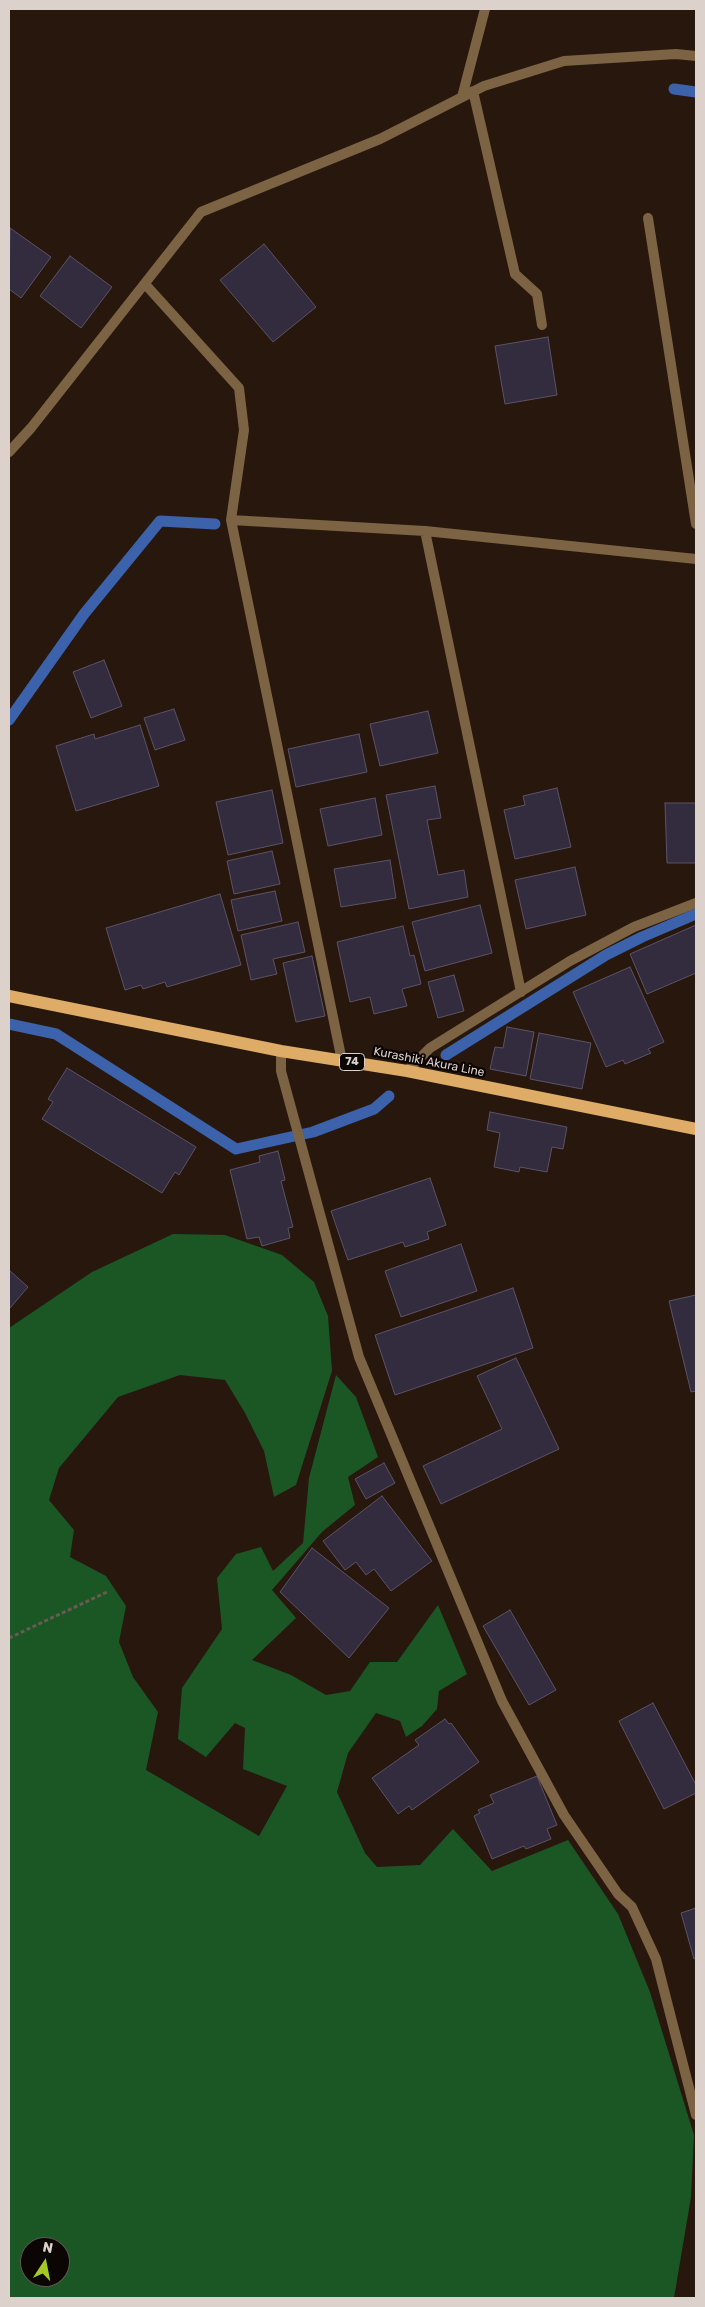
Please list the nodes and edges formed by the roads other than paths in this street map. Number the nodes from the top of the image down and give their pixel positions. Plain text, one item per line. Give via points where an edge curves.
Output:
1 (485, 9) edge
2 (696, 56) edge
3 (472, 91) junction
4 (462, 97) junction
5 (648, 218) dead end
6 (145, 284) junction
7 (542, 325) dead end
8 (9, 452) edge
9 (231, 520) junction
10 (696, 524) edge
11 (425, 531) junction
12 (696, 558) edge
13 (696, 903) edge
14 (521, 992) junction
15 (9, 996) edge
16 (281, 1051) junction
17 (342, 1061) junction
18 (407, 1072) junction
19 (696, 1129) edge
20 (696, 2115) edge

1 - 4 street
2 - 3 street via 676,54 564,61
3 - 4 street
3 - 7 street via 515,274 537,294
4 - 6 street via 380,138 201,212
5 - 10 street
6 - 8 street
6 - 9 street via 239,388 244,430
9 - 11 street
9 - 17 street
11 - 12 street
11 - 14 street
13 - 14 street via 634,927
14 - 18 street via 430,1048
15 - 16 main road, Kurashiki Akura Line / 74
16 - 17 main road, Kurashiki Akura Line / 74
16 - 20 street via 281,1071 362,1366 502,1701 564,1815 618,1894 632,1907 656,1959
17 - 18 main road, Kurashiki Akura Line / 74
18 - 19 main road, Kurashiki Akura Line / 74

